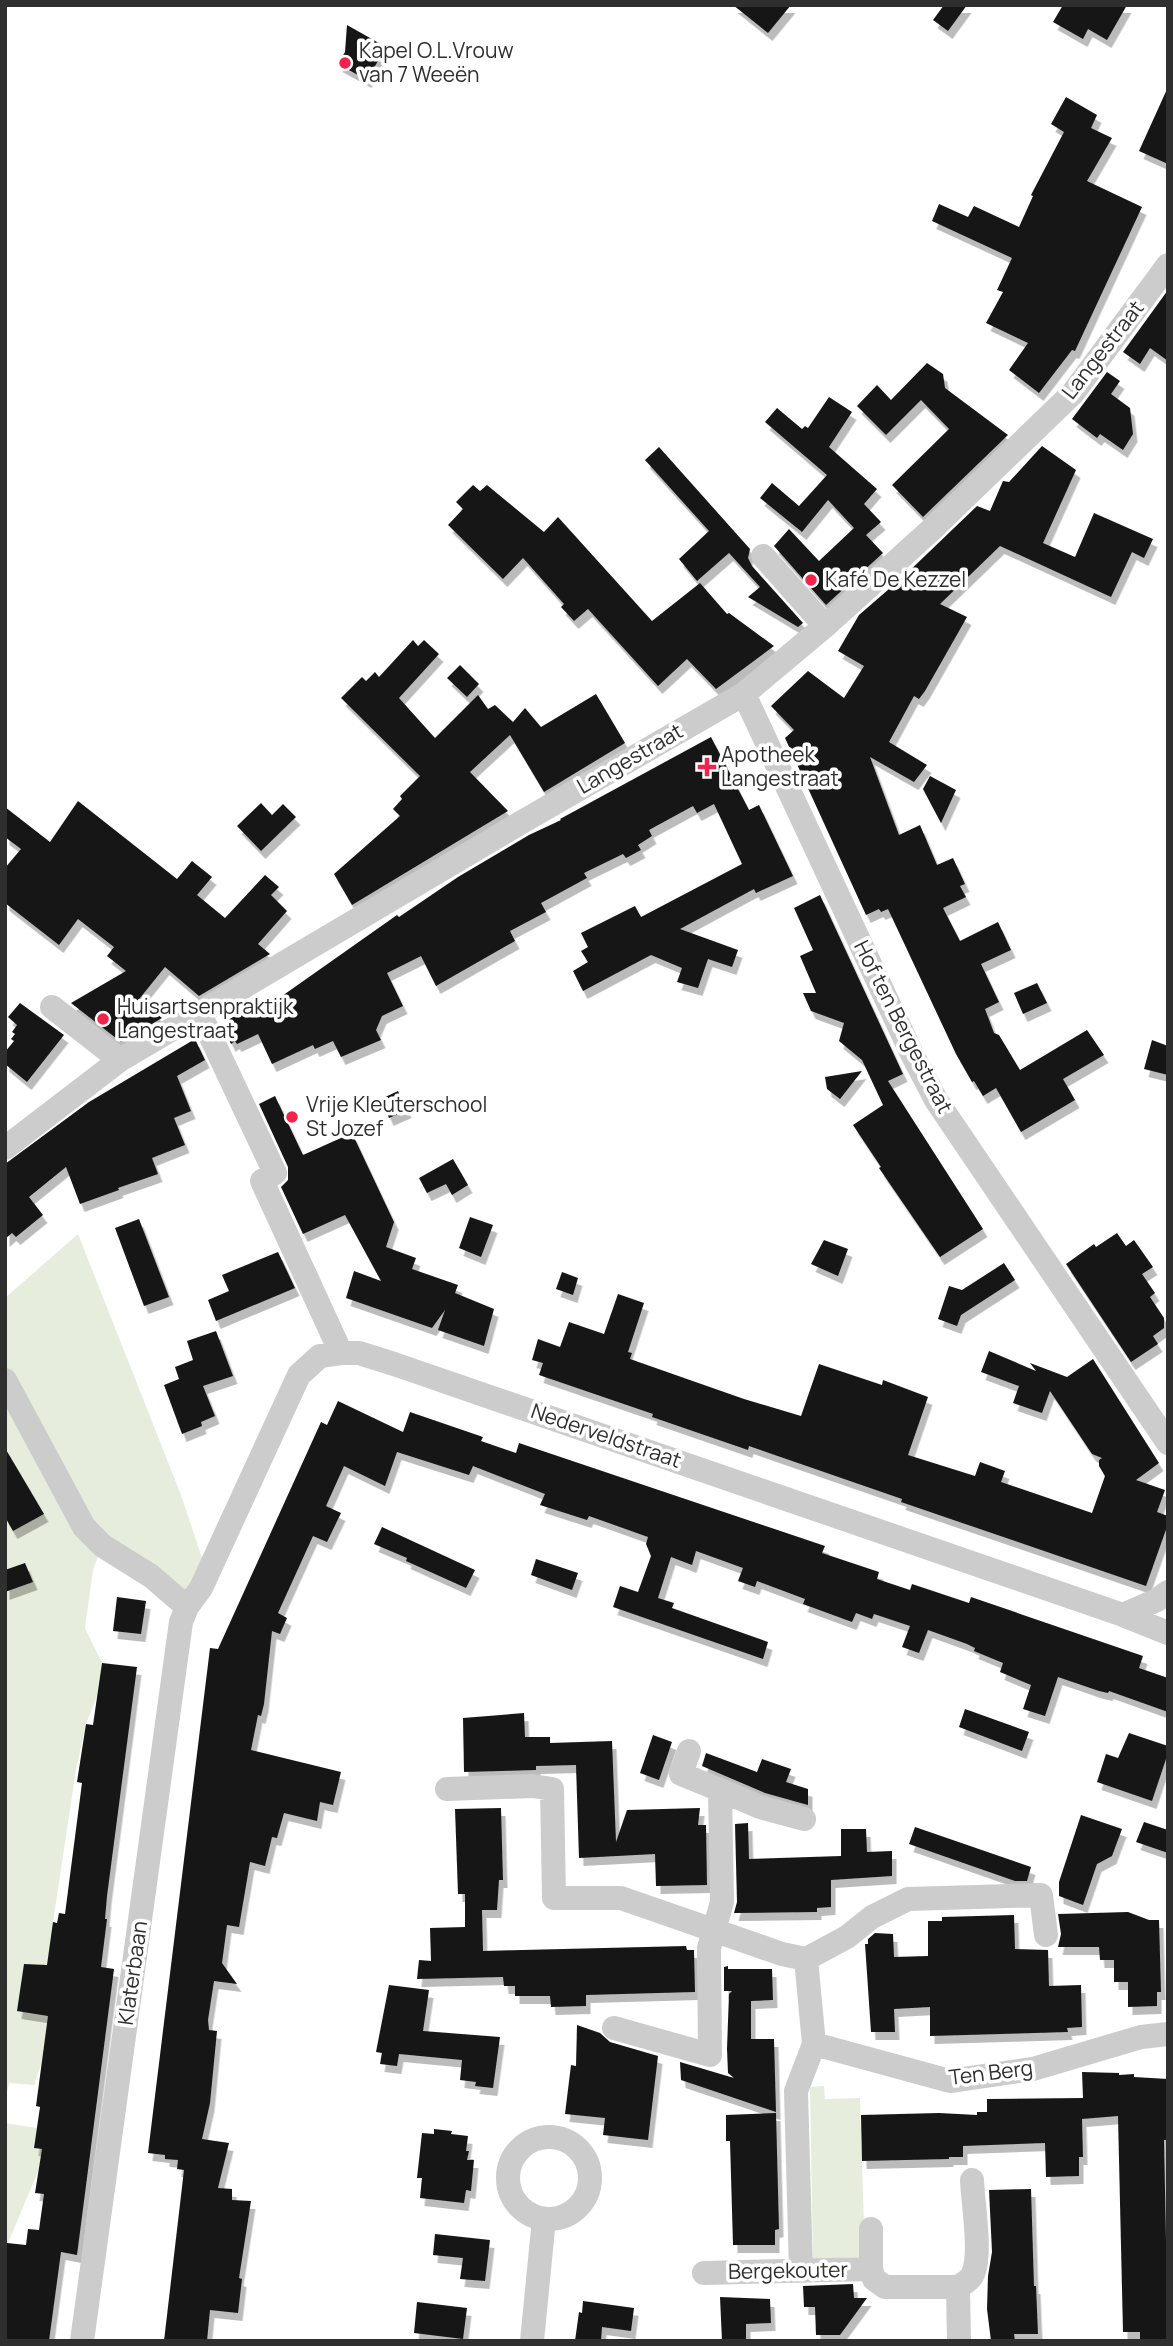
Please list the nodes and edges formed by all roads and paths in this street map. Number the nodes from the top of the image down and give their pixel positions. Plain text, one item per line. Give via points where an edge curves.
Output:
1 (1168, 265) edge
2 (763, 556) dead end
3 (825, 626) junction
4 (744, 694) junction
5 (52, 1007) dead end
6 (200, 1014) junction
7 (120, 1060) junction
8 (5, 1148) edge
9 (341, 1353) junction
10 (5, 1380) edge
11 (1168, 1443) edge
12 (1168, 1592) edge
13 (187, 1606) junction
14 (1123, 1615) junction
15 (1168, 1633) edge
16 (689, 1751) dead end
17 (447, 1789) dead end
18 (720, 1790) junction
19 (804, 1819) dead end
20 (712, 1931) junction
21 (1046, 1935) dead end
22 (806, 1959) junction
23 (614, 2028) dead end
24 (1168, 2034) edge
25 (814, 2044) junction
26 (972, 2180) dead end
27 (544, 2219) dead end
28 (871, 2229) dead end
29 (871, 2269) junction
30 (802, 2271) junction
31 (704, 2273) dead end
32 (958, 2287) junction
33 (82, 2341) edge
34 (532, 2341) edge
35 (959, 2341) edge

1 - 3 street, Langestraat via 1073,393
2 - 3 street
3 - 4 street, Langestraat
4 - 6 street, Langestraat
4 - 11 street, Hof ten Bergestraat via 936,1100
5 - 7 street
6 - 7 street, Langestraat
6 - 9 street via 275,1173 262,1181
7 - 8 street, Langestraat
9 - 13 street, Klaterbaan via 320,1356 299,1375 201,1588
9 - 14 street, Nederveldstraat via 359,1353 502,1400
10 - 13 street via 84,1527 103,1546
12 - 14 street
13 - 33 street, Klaterbaan via 181,1622
14 - 15 street, Nederveldstraat
16 - 18 street via 681,1774
17 - 20 street via 552,1789 554,1898 621,1898
18 - 19 street
18 - 20 street via 722,1902
20 - 22 street
20 - 23 street via 710,2055
21 - 22 street via 1041,1895 908,1899
22 - 25 street
24 - 25 street, Ten Berg via 1140,2037 1033,2070 950,2081
25 - 30 street via 796,2091
26 - 32 street via 974,2273
27 - 34 street
28 - 29 street
29 - 30 street, Bergekouter
29 - 32 street via 874,2279 885,2287
30 - 31 street, Bergekouter
32 - 35 street

